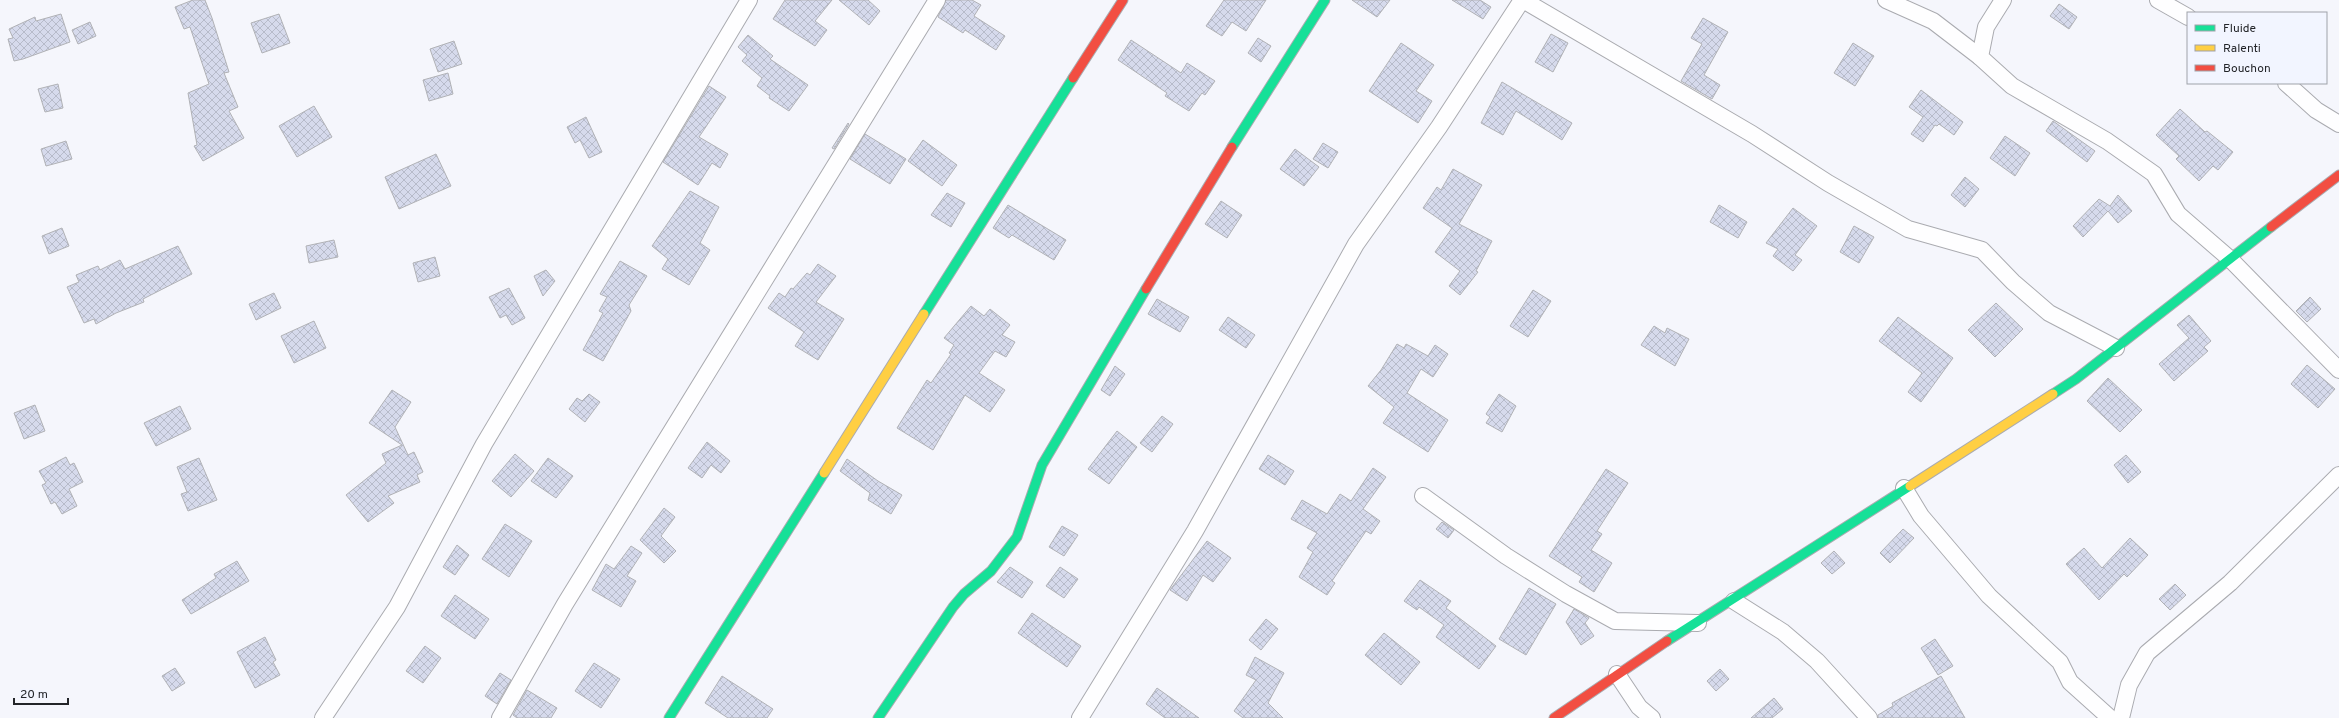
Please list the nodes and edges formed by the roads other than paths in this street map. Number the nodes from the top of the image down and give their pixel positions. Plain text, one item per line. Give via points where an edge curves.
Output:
1 (749, 0) edge
2 (938, 0) edge
3 (1123, 0) edge
4 (1325, 0) edge
5 (1523, 0) edge
6 (1886, 0) edge
7 (2003, 0) edge
8 (2158, 0) edge
9 (2187, 16) edge
10 (1980, 57) junction
11 (2287, 84) edge
12 (2339, 124) edge
13 (2339, 175) edge
14 (2230, 259) junction
15 (2116, 348) junction
16 (2339, 370) edge
17 (2339, 475) edge
18 (1904, 488) junction
19 (1423, 496) dead end
20 (1734, 600) junction
21 (1698, 623) junction
22 (1617, 674) junction
23 (323, 718) edge
24 (500, 718) edge
25 (669, 718) edge
26 (878, 718) edge
27 (1080, 718) edge
28 (1554, 718) edge
29 (1652, 718) edge
30 (1869, 718) edge
31 (2110, 718) edge
32 (2121, 718) edge

1 - 23 street via 484,444 397,607
2 - 24 street via 565,604
3 - 25 street
4 - 26 street via 1214,175 1042,465 1017,537 1005,556 964,594 954,607
5 - 15 street via 1908,229 1982,250 2013,282 2049,313
5 - 27 street via 1439,127 1356,244 1195,531
6 - 10 street via 1933,21
7 - 10 street via 1986,27
8 - 9 street
10 - 14 street via 2012,86 2107,141 2154,174 2178,214
11 - 12 street via 2316,110
13 - 14 street
14 - 15 street
14 - 16 street
15 - 18 street via 2076,379
17 - 32 street via 2230,583 2147,653 2129,685
18 - 20 street
18 - 31 street via 1921,516 1989,596 2060,662 2070,682
19 - 21 street via 1506,556 1615,621
20 - 21 street
20 - 30 street via 1783,632 1817,661
21 - 22 street
22 - 28 street
22 - 29 street via 1639,707

